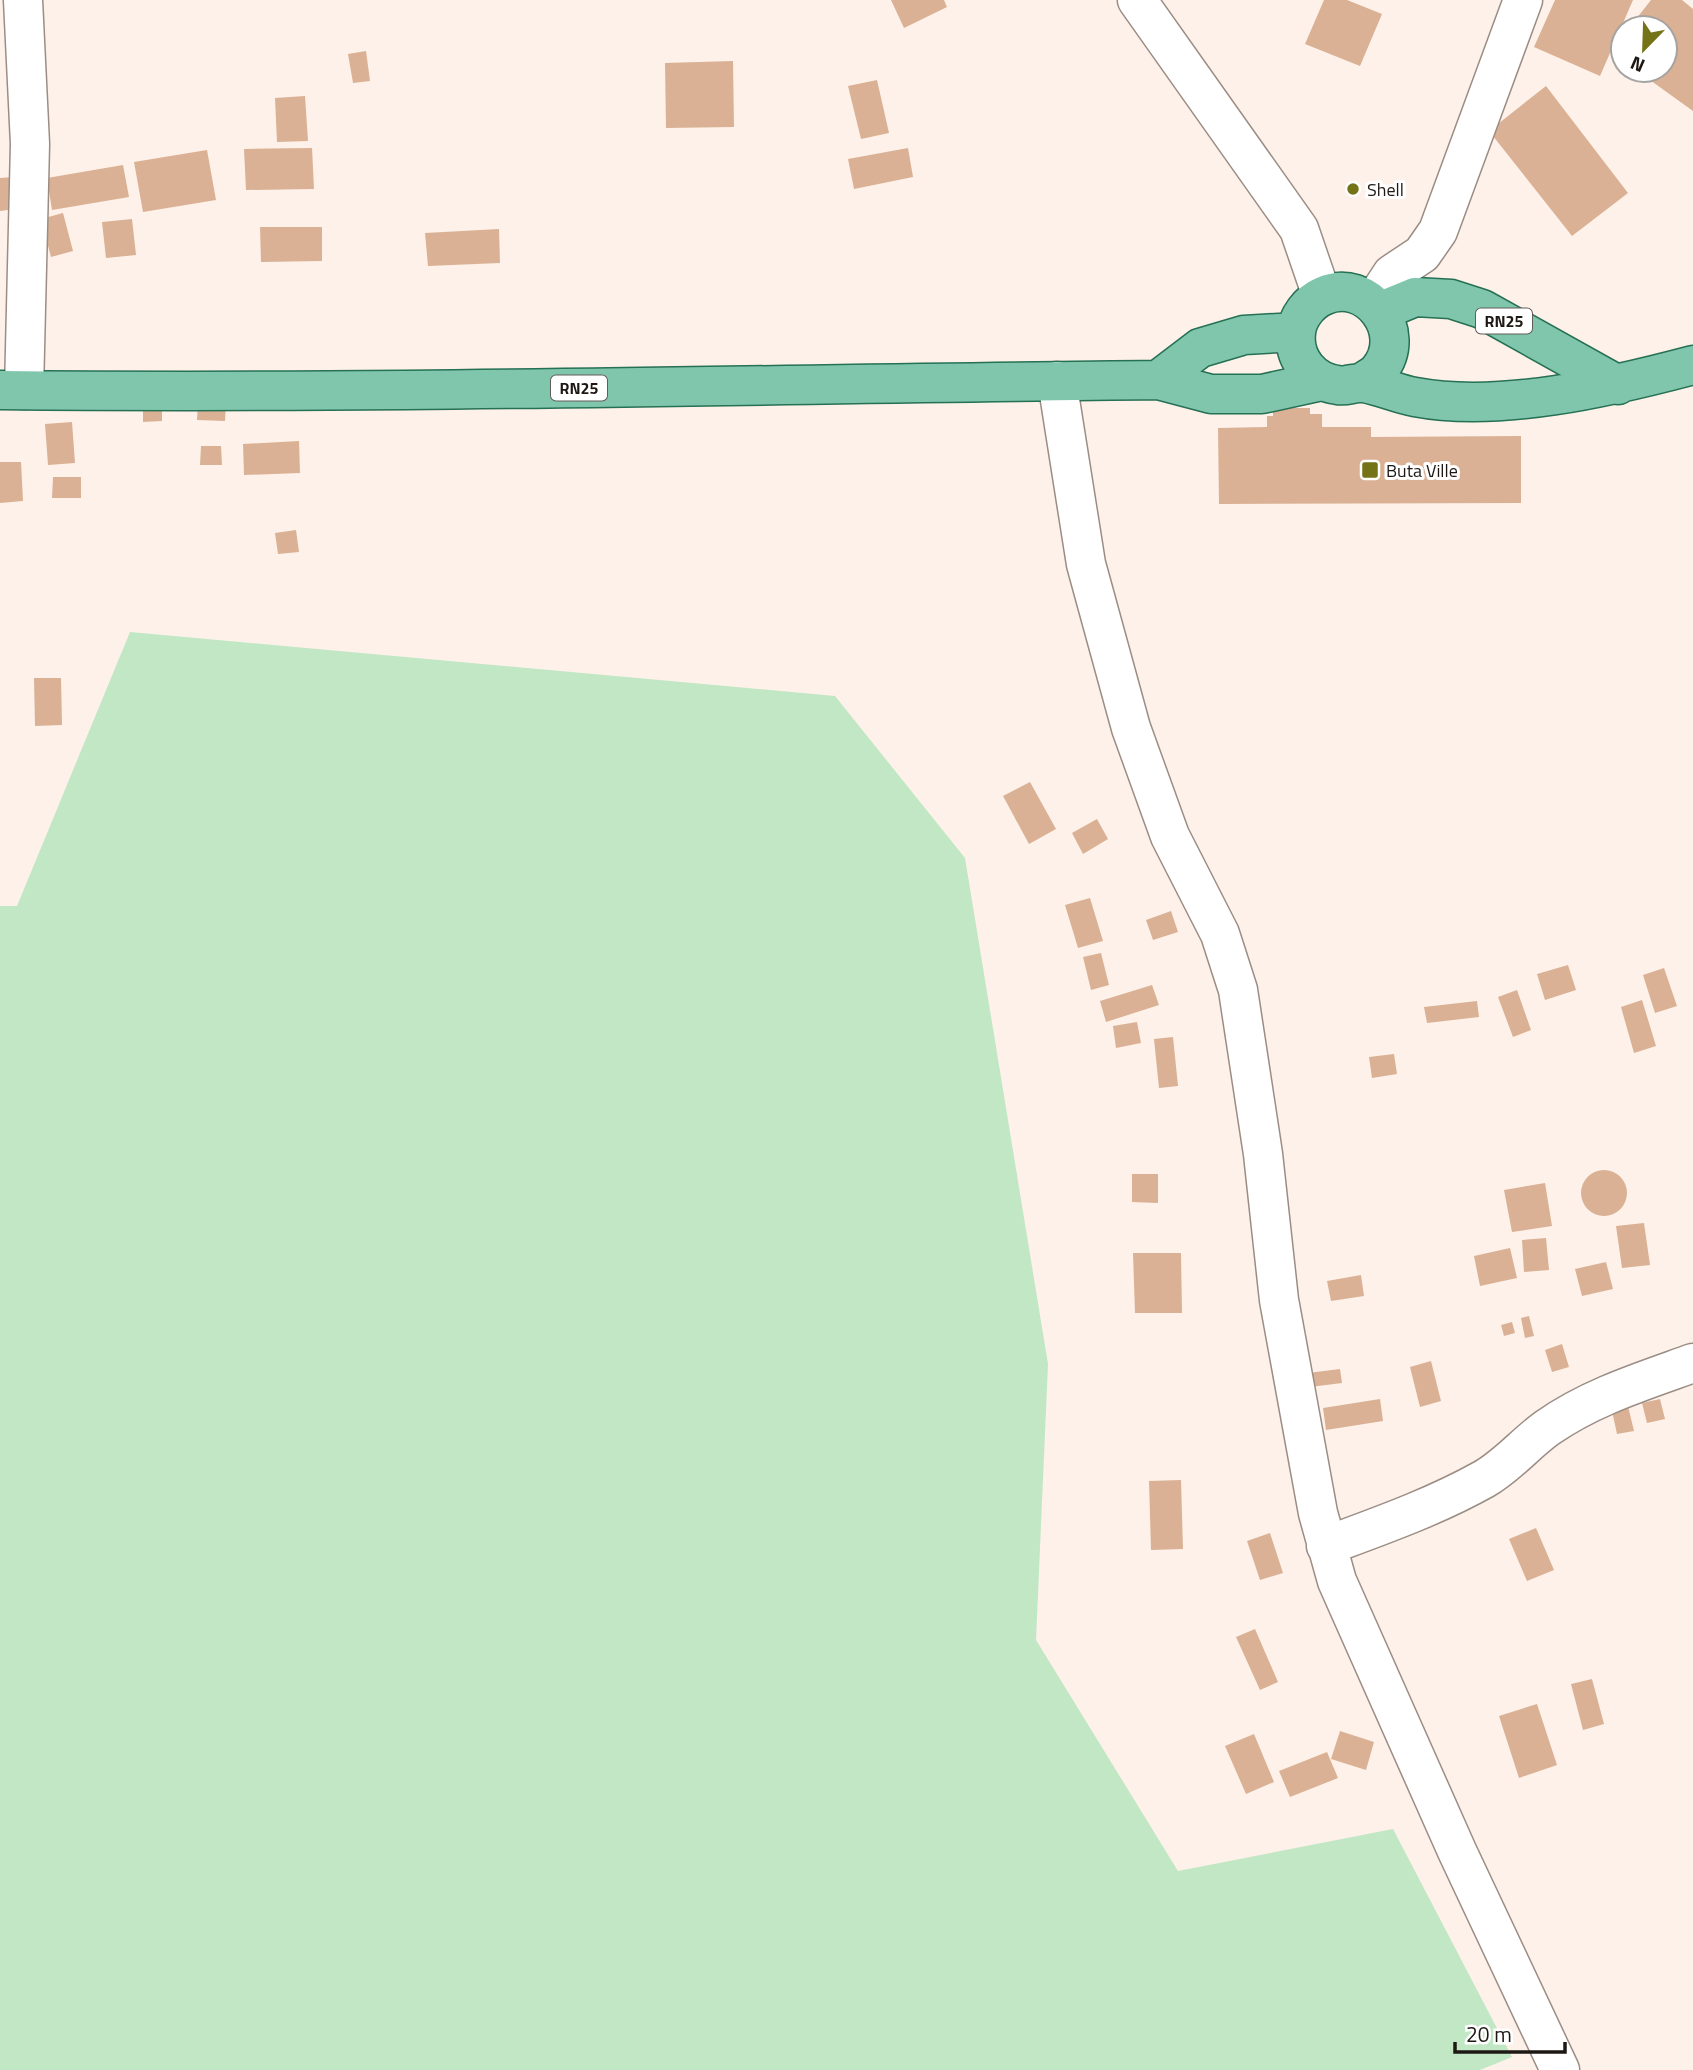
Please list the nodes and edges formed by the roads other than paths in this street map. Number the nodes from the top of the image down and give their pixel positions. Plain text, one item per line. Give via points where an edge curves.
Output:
1 (23, 0) edge
2 (1137, 0) edge
3 (1523, 0) edge
4 (1322, 296) junction
5 (1377, 307) junction
6 (1296, 332) junction
7 (1693, 365) edge
8 (1158, 380) junction
9 (1056, 381) junction
10 (1322, 381) junction
11 (1362, 383) junction
12 (1618, 385) junction
13 (12, 390) edge
14 (1693, 1363) edge
15 (1326, 1546) junction
16 (1560, 2070) edge

1 - 13 street via 30,144
2 - 4 street via 1299,229
3 - 5 street via 1438,231 1422,254 1392,274
4 - 5 main road via 1357,294
4 - 6 main road via 1304,311
5 - 11 main road via 1389,330 1388,351 1379,370
5 - 12 main road, RN25 via 1415,297 1451,299 1482,309
6 - 8 main road via 1244,335 1200,348
6 - 10 main road via 1297,352 1306,369
7 - 12 main road
8 - 9 main road, RN25
8 - 10 main road, RN25 via 1211,394 1262,394
9 - 13 main road, RN25
9 - 15 street via 1086,564 1131,728 1170,836 1220,934 1238,990 1279,1300
10 - 11 main road via 1340,386
11 - 12 main road via 1416,397 1488,403
14 - 15 street via 1612,1391 1548,1427 1487,1477 1450,1497
15 - 16 street via 1337,1581 1457,1851

